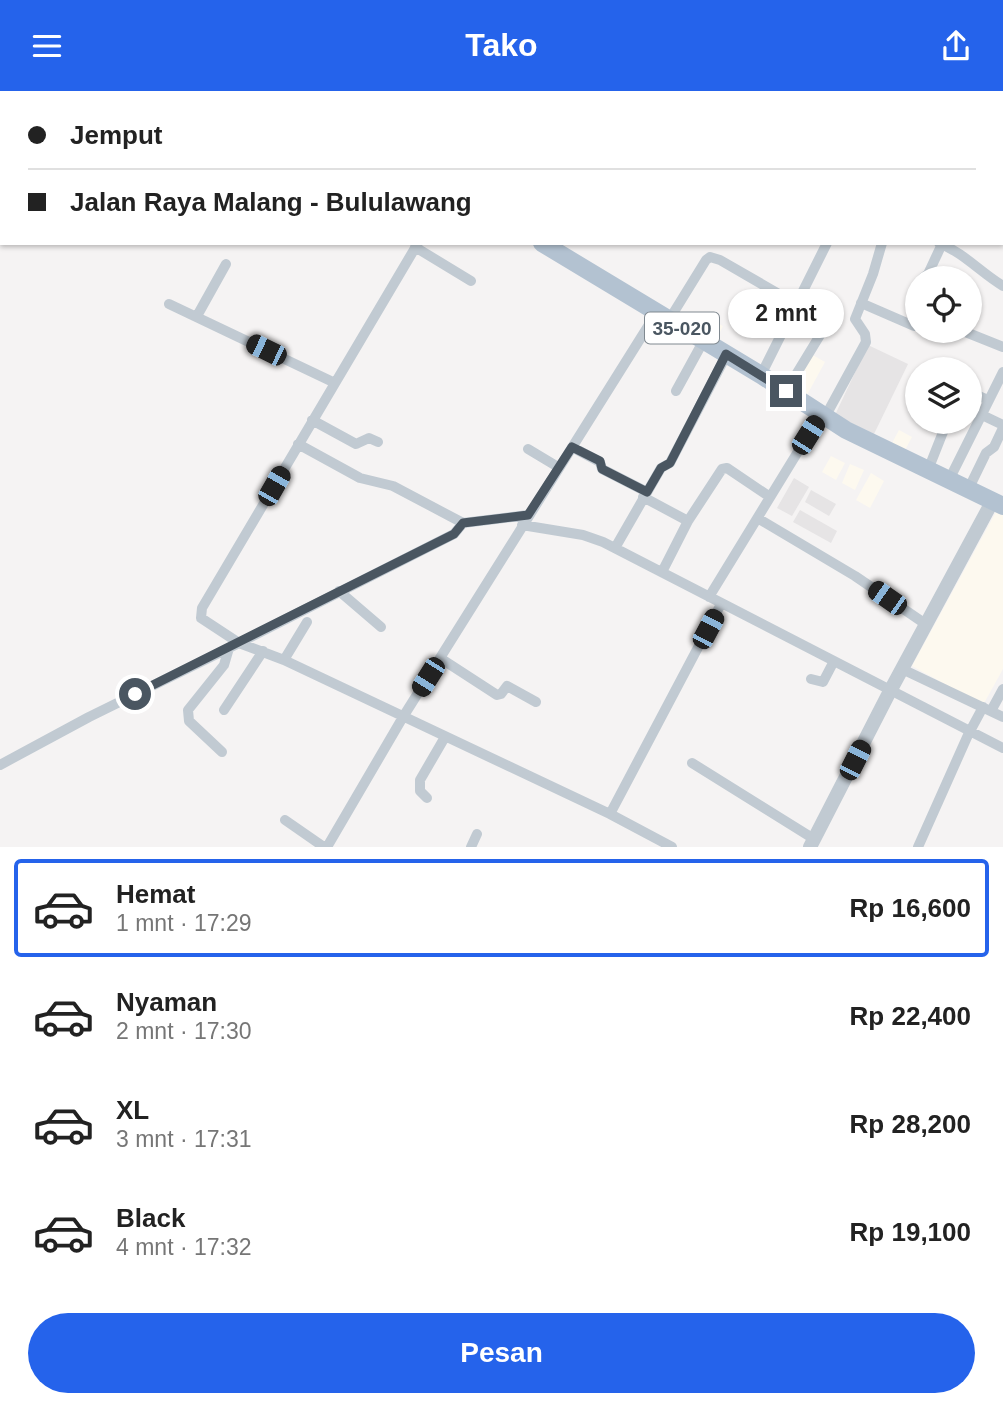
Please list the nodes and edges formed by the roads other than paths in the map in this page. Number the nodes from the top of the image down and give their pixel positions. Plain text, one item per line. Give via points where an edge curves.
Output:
1 (416, 245) edge
2 (547, 245) edge
3 (826, 245) edge
4 (881, 245) edge
5 (940, 245) edge
6 (942, 245) edge
7 (226, 264) dead end
8 (931, 266) edge
9 (471, 281) dead end
10 (1003, 286) edge
11 (861, 303) junction
12 (169, 304) dead end
13 (798, 305) junction
14 (197, 316) junction
15 (663, 316) junction
16 (828, 322) dead end
17 (905, 322) edge
18 (982, 339) edge
19 (704, 340) junction
20 (1003, 347) edge
21 (726, 354) junction
22 (1003, 372) edge
23 (761, 375) junction
24 (335, 383) junction
25 (676, 391) dead end
26 (786, 391) junction
27 (982, 397) edge
28 (988, 400) junction
29 (823, 415) junction
30 (982, 415) joint
31 (312, 420) junction
32 (1003, 427) edge
33 (942, 434) edge
34 (972, 434) edge
35 (378, 442) dead end
36 (298, 444) junction
37 (572, 447) junction
38 (528, 449) dead end
39 (558, 467) junction
40 (928, 470) junction
41 (949, 480) junction
42 (968, 490) junction
43 (645, 494) junction
44 (770, 497) junction
45 (998, 504) edge
46 (759, 519) junction
47 (525, 520) junction
48 (688, 521) junction
49 (463, 523) junction
50 (615, 548) junction
51 (662, 572) junction
52 (339, 591) junction
53 (709, 597) junction
54 (721, 604) junction
55 (307, 622) dead end
56 (927, 625) junction
57 (382, 627) dead end
58 (234, 645) junction
59 (263, 651) junction
60 (440, 657) junction
61 (284, 660) junction
62 (834, 661) junction
63 (902, 670) junction
64 (811, 679) dead end
65 (1003, 689) edge
66 (890, 690) junction
67 (536, 702) dead end
68 (987, 709) junction
69 (223, 710) dead end
70 (403, 717) junction
71 (1003, 717) edge
72 (970, 732) junction
73 (445, 737) junction
74 (1003, 748) edge
75 (222, 752) dead end
76 (692, 763) dead end
77 (0, 765) edge
78 (427, 798) dead end
79 (610, 814) junction
80 (285, 820) dead end
81 (477, 834) dead end
82 (812, 843) edge
83 (326, 847) edge
84 (471, 847) edge
85 (672, 847) edge
86 (918, 847) edge

1 - 9 street
1 - 24 street
2 - 15 main road, 35-020
3 - 13 street
4 - 11 street
5 - 8 street
6 - 10 street via 963,254
7 - 14 street
11 - 17 street
11 - 29 street via 855,319 866,342
12 - 14 street
13 - 15 street via 710,257
13 - 23 street
14 - 24 street
15 - 19 main road, 35-020
15 - 37 street
16 - 26 street
18 - 20 street
19 - 21 main road, 35-020
19 - 25 street
21 - 23 main road, 35-020
21 - 43 street via 670,463 661,468
22 - 28 street
23 - 26 main road, 35-020
24 - 31 street
26 - 29 main road, 35-020
27 - 28 street
28 - 30 street
29 - 40 main road, 35-020
29 - 44 street
30 - 32 street
31 - 35 street via 356,444 369,438
31 - 36 street
32 - 42 street
33 - 40 street
34 - 41 street
36 - 49 street via 360,478 393,486
36 - 58 street via 200,613
37 - 39 street
37 - 43 street
38 - 39 street
39 - 47 street
40 - 41 main road, 35-020
41 - 42 main road, 35-020
42 - 45 main road, 35-020
43 - 48 street
43 - 50 street
44 - 46 street
44 - 48 street via 723,468
45 - 56 street
46 - 53 street
46 - 56 street
47 - 49 street
47 - 50 street
47 - 60 street
48 - 51 street
49 - 52 street via 454,534
50 - 51 street
51 - 53 street
52 - 57 street
52 - 58 street
53 - 54 street
54 - 62 street
54 - 79 street
55 - 61 street
56 - 63 street
58 - 59 street
58 - 75 street via 225,665 187,716
58 - 77 street
59 - 61 street
59 - 69 street
60 - 67 street via 497,695 507,685
60 - 70 street
61 - 70 street
62 - 64 street via 823,683
62 - 66 street
63 - 66 street
63 - 68 street
65 - 68 street
66 - 72 street
66 - 82 street
68 - 71 street
68 - 72 street
70 - 73 street
70 - 83 street
72 - 74 street
72 - 86 street
73 - 78 street via 420,780 420,791
73 - 79 street
76 - 82 street
79 - 85 street
80 - 83 street
81 - 84 street

